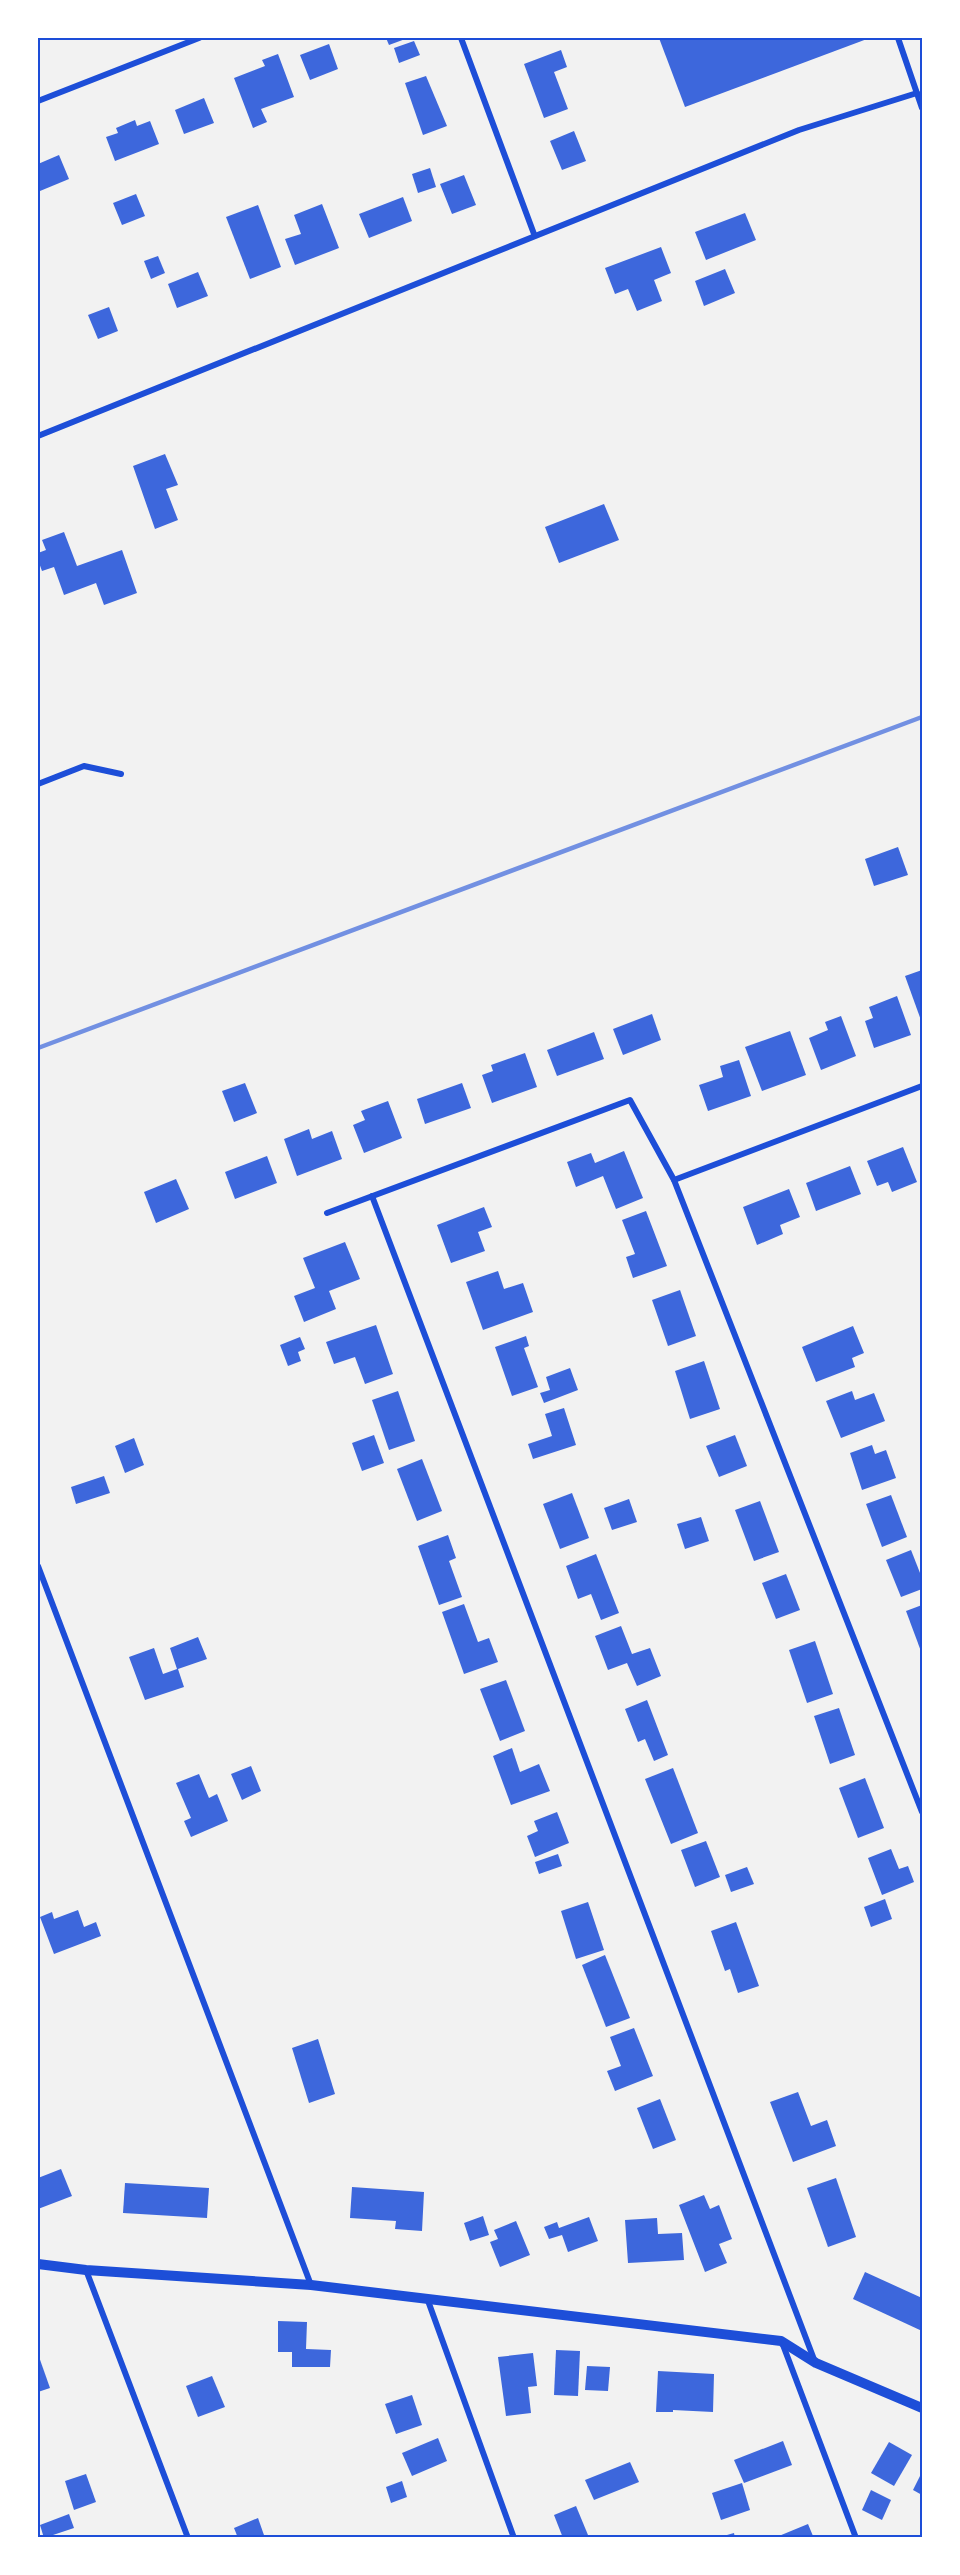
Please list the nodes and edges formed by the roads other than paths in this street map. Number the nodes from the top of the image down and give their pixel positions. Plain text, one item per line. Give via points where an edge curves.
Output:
1 (199, 38) edge
2 (461, 38) edge
3 (898, 38) edge
4 (917, 93) junction
5 (38, 101) edge
6 (922, 108) edge
7 (534, 234) junction
8 (38, 436) edge
9 (121, 774) dead end
10 (38, 784) edge
11 (922, 1086) edge
12 (674, 1180) junction
13 (372, 1196) junction
14 (327, 1213) dead end
15 (38, 1566) edge
16 (922, 1812) edge
17 (38, 2264) edge
18 (86, 2270) junction
19 (311, 2285) junction
20 (427, 2298) junction
21 (782, 2341) junction
22 (816, 2362) junction
23 (922, 2408) edge
24 (188, 2538) edge
25 (514, 2538) edge
26 (856, 2538) edge

1 - 5 street
2 - 7 street
3 - 4 street
4 - 6 street
4 - 7 street via 799,130
7 - 8 street
9 - 10 street via 84,766
11 - 12 street
12 - 13 street via 630,1100
12 - 16 street
13 - 14 street
13 - 22 street
15 - 19 street
17 - 18 street
18 - 19 street
18 - 24 street
19 - 20 street
20 - 21 street
20 - 25 street
21 - 22 street
21 - 26 street
22 - 23 street

